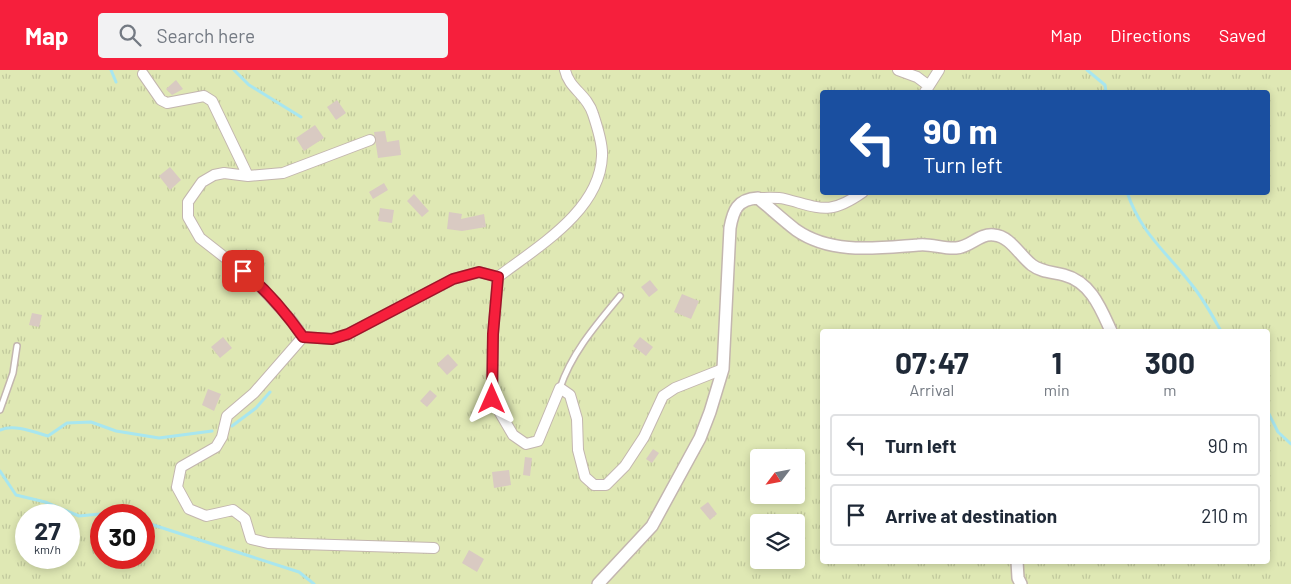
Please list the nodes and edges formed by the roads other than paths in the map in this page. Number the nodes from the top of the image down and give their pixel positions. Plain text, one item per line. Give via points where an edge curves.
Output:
1 (565, 70) edge
2 (898, 70) edge
3 (939, 70) edge
4 (143, 74) dead end
5 (927, 89) edge
6 (370, 140) dead end
7 (248, 176) junction
8 (859, 195) edge
9 (758, 198) junction
10 (498, 277) junction
11 (620, 296) dead end
12 (1110, 329) edge
13 (303, 337) junction
14 (17, 346) dead end
15 (724, 369) junction
16 (560, 388) junction
17 (0, 410) edge
18 (434, 548) dead end
19 (1017, 564) edge
20 (598, 584) edge
21 (1021, 584) edge

1 - 10 street via 593,114 602,155 596,183 570,223
2 - 5 street via 917,77
3 - 5 street
4 - 7 street via 160,100 167,103 204,96 212,101
6 - 7 street via 282,173
7 - 13 street via 224,173 202,182 188,202 188,217 200,238 256,281
8 - 9 street via 827,209 809,207 784,198
9 - 12 street via 797,230 824,243 845,248 893,248 920,244 963,248 986,235 996,234 1006,239 1038,269 1072,277 1087,288
9 - 15 street via 750,198 733,211
10 - 13 street via 479,272 453,279 348,334 332,339
10 - 16 street via 492,399 512,435 526,444 538,441
11 - 16 lane via 584,342 565,373
13 - 18 street via 254,393 226,416 222,437 216,447 181,467 177,487 189,509 206,516 232,510 245,519 251,539 268,544
14 - 17 lane via 13,373
15 - 16 street via 663,396 644,437 625,466 606,485 594,485 586,477 578,450 577,420 570,394
15 - 20 street via 700,438 672,492 652,526
19 - 21 street

